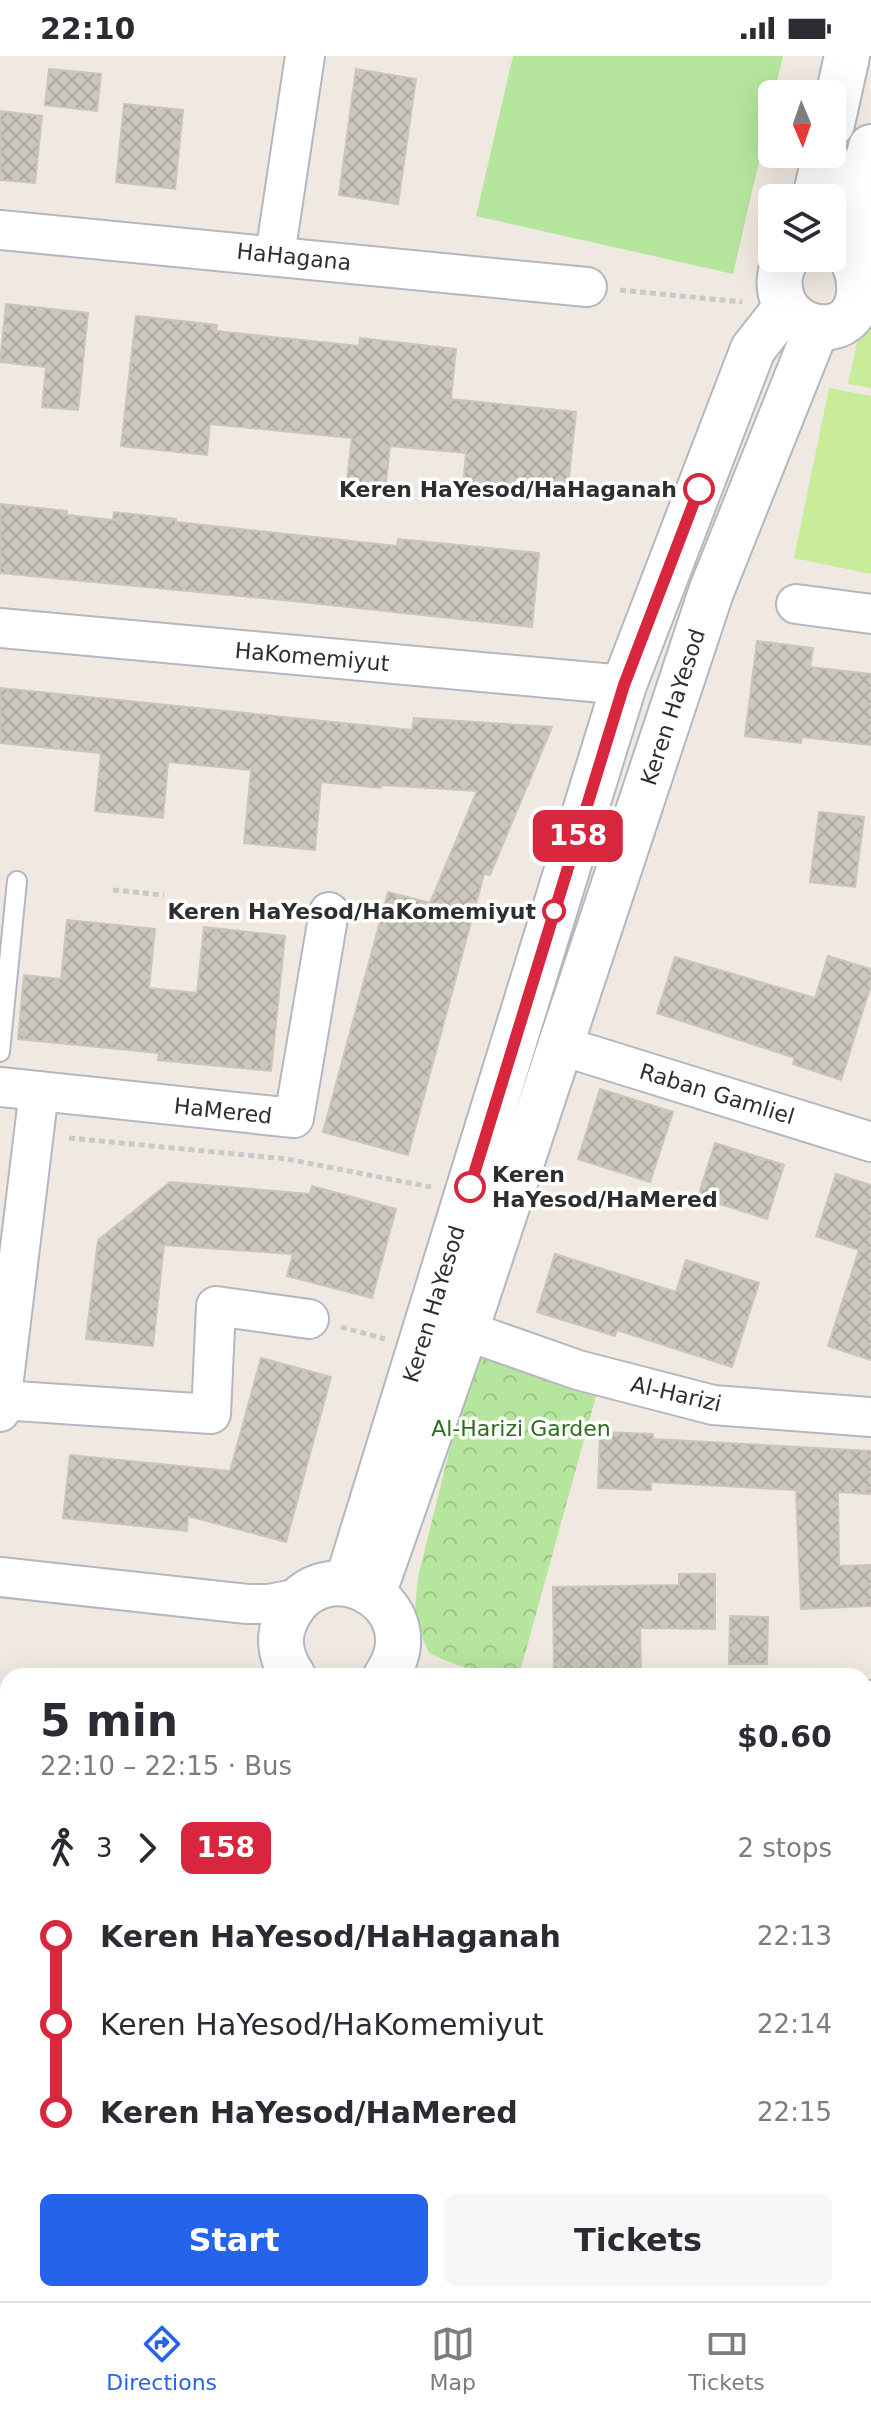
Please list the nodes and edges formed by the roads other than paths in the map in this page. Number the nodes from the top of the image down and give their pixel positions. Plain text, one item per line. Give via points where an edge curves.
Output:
1 (305, 56) edge
2 (847, 56) edge
3 (842, 80) edge
4 (871, 147) edge
5 (0, 230) edge
6 (275, 255) junction
7 (857, 271) edge
8 (782, 272) edge
9 (587, 287) road end
10 (785, 312) junction
11 (796, 604) dead end
12 (871, 614) edge
13 (0, 628) edge
14 (624, 685) junction
15 (17, 881) dead end
16 (329, 912) dead end
17 (562, 1046) junction
18 (0, 1052) edge
19 (0, 1087) edge
20 (39, 1091) junction
21 (871, 1142) edge
22 (309, 1319) road end
23 (4, 1333) edge
24 (487, 1338) dead end
25 (1, 1406) edge
26 (871, 1417) edge
27 (0, 1577) edge
28 (360, 1588) junction
29 (300, 1598) junction
30 (247, 1604) junction
31 (286, 1666) edge
32 (398, 1668) edge

1 - 6 street
2 - 3 street
4 - 7 street via 855,209
5 - 6 street, HaHagana
6 - 9 street, HaHagana
7 - 10 street via 861,307 851,318 838,325
8 - 10 street
10 - 14 street, Keren HaYesod via 753,349
10 - 17 street, Keren HaYesod via 711,592
11 - 12 street
13 - 14 street, HaKomemiyut
14 - 28 street, Keren HaYesod via 421,1347
15 - 18 lane
16 - 20 street, HaMered via 294,1118
17 - 21 street, Raban Gamliel
17 - 28 street, Keren HaYesod via 466,1330
19 - 20 street, HaMered
20 - 23 street
22 - 25 street via 216,1306 211,1414
23 - 25 street
24 - 26 street, Al-Harizi via 578,1370 713,1405
27 - 30 street
28 - 29 street via 330,1583
28 - 32 street via 385,1604 398,1633
29 - 30 street
29 - 31 street via 282,1629
30 - 31 street via 266,1614

